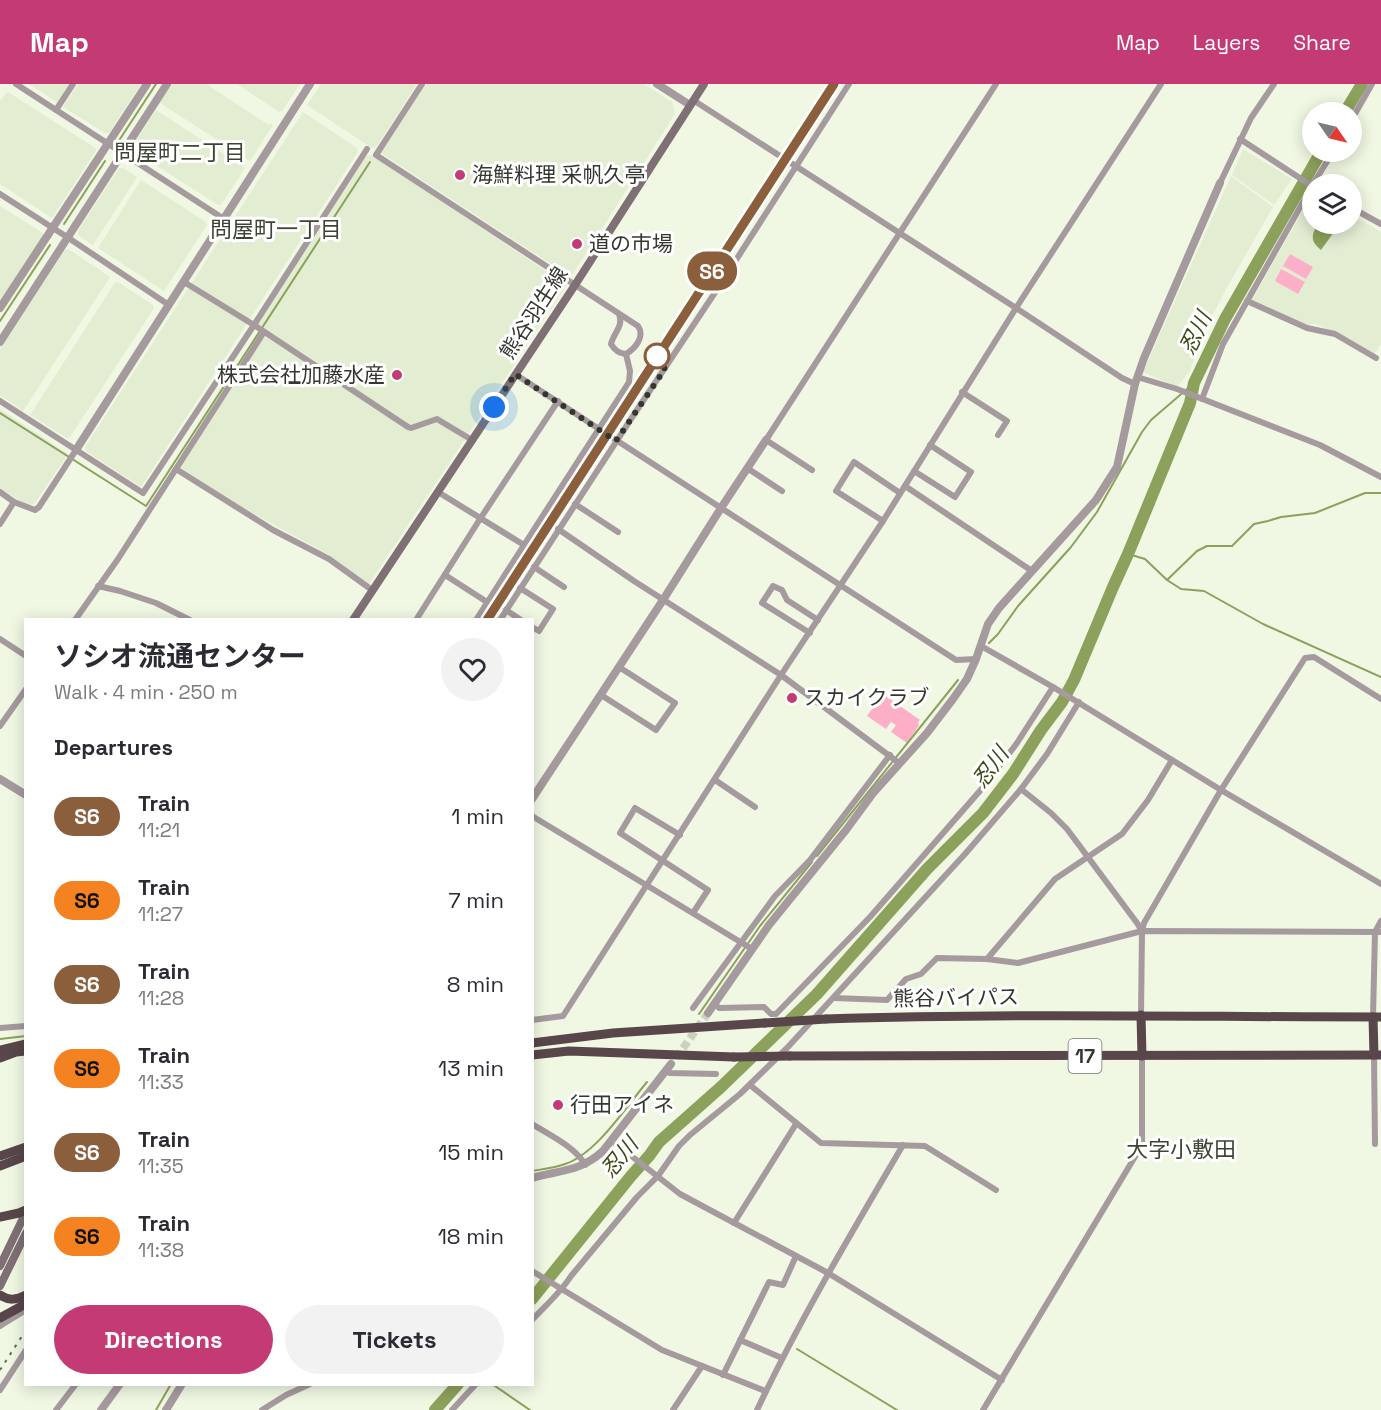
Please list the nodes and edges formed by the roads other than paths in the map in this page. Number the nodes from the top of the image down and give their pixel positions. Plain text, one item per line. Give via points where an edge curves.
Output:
1 (16, 84) edge
2 (73, 84) edge
3 (147, 84) edge
4 (167, 84) edge
5 (310, 84) edge
6 (422, 84) edge
7 (657, 84) edge
8 (704, 84) edge
9 (849, 84) edge
10 (996, 84) edge
11 (1161, 84) edge
12 (1274, 84) edge
13 (1372, 84) edge
14 (691, 102) junction
15 (1362, 102) edge
16 (56, 110) junction
17 (1240, 139) junction
18 (108, 143) junction
19 (367, 148) dead end
20 (124, 153) junction
21 (796, 166) junction
22 (1302, 179) edge
23 (1220, 183) joint
24 (1, 196) edge
25 (1302, 203) edge
26 (1362, 214) edge
27 (224, 219) junction
28 (1381, 224) edge
29 (53, 227) junction
30 (900, 234) junction
31 (68, 237) junction
32 (184, 282) junction
33 (575, 285) junction
34 (1247, 301) junction
35 (169, 305) junction
36 (0, 308) edge
37 (1016, 308) junction
38 (619, 314) junction
39 (254, 325) junction
40 (264, 332) junction
41 (0, 342) edge
42 (626, 354) junction
43 (1376, 358) dead end
44 (515, 374) junction
45 (1136, 381) junction
46 (962, 392) junction
47 (1200, 399) junction
48 (0, 401) edge
49 (558, 401) junction
50 (599, 429) junction
51 (998, 435) dead end
52 (472, 440) junction
53 (766, 440) junction
54 (616, 441) junction
55 (930, 445) junction
56 (76, 450) junction
57 (747, 468) junction
58 (176, 469) junction
59 (812, 470) dead end
60 (914, 471) junction
61 (1381, 477) edge
62 (905, 486) junction
63 (782, 491) dead end
64 (0, 492) edge
65 (438, 492) junction
66 (900, 493) junction
67 (14, 502) junction
68 (575, 504) junction
69 (721, 507) junction
70 (480, 519) junction
71 (883, 521) junction
72 (0, 524) edge
73 (558, 529) junction
74 (618, 532) dead end
75 (524, 545) junction
76 (534, 567) junction
77 (1032, 571) junction
78 (445, 575) junction
79 (98, 586) junction
80 (840, 586) junction
81 (564, 587) dead end
82 (520, 588) junction
83 (372, 590) junction
84 (663, 600) junction
85 (487, 602) junction
86 (506, 610) junction
87 (76, 618) edge
88 (186, 618) edge
89 (354, 618) edge
90 (417, 618) edge
91 (477, 618) edge
92 (501, 618) edge
93 (517, 618) edge
94 (818, 620) junction
95 (534, 628) edge
96 (810, 633) junction
97 (0, 639) edge
98 (981, 646) junction
99 (24, 655) edge
100 (976, 659) junction
101 (619, 667) junction
102 (781, 675) junction
103 (1053, 687) junction
104 (24, 692) edge
105 (601, 695) junction
106 (1381, 699) edge
107 (1079, 702) junction
108 (0, 726) edge
109 (891, 756) junction
110 (1172, 760) junction
111 (899, 763) junction
112 (0, 778) edge
113 (715, 780) junction
114 (1021, 789) junction
115 (1221, 790) junction
116 (24, 794) edge
117 (534, 796) edge
118 (755, 807) dead end
119 (534, 817) edge
120 (680, 835) junction
121 (1087, 856) junction
122 (664, 861) junction
123 (1381, 884) edge
124 (648, 886) junction
125 (693, 913) junction
126 (1381, 921) edge
127 (1142, 931) junction
128 (1378, 932) edge
129 (747, 945) junction
130 (987, 959) junction
131 (834, 998) junction
132 (715, 1004) junction
133 (693, 1008) dead end
134 (708, 1013) tunnel mouth
135 (1141, 1015) junction
136 (1377, 1017) edge
137 (534, 1020) edge
138 (24, 1026) edge
139 (0, 1028) edge
140 (534, 1043) edge
141 (24, 1044) edge
142 (0, 1050) edge
143 (24, 1051) edge
144 (534, 1055) edge
145 (1377, 1055) edge
146 (1142, 1056) junction
147 (0, 1058) edge
148 (669, 1067) joint
149 (716, 1074) dead end
150 (750, 1085) junction
151 (796, 1124) junction
152 (534, 1125) edge
153 (611, 1140) junction
154 (1375, 1144) dead end
155 (903, 1145) junction
156 (24, 1148) edge
157 (0, 1156) edge
158 (24, 1157) edge
159 (583, 1161) junction
160 (0, 1166) edge
161 (655, 1174) junction
162 (534, 1178) edge
163 (996, 1190) dead end
164 (24, 1212) edge
165 (24, 1215) edge
166 (0, 1217) edge
167 (734, 1223) junction
168 (24, 1237) edge
169 (796, 1256) junction
170 (0, 1266) edge
171 (534, 1272) edge
172 (828, 1273) junction
173 (0, 1286) edge
174 (560, 1289) junction
175 (0, 1295) edge
176 (24, 1296) edge
177 (24, 1304) edge
178 (24, 1311) edge
179 (0, 1318) edge
180 (534, 1318) edge
181 (0, 1326) edge
182 (740, 1340) junction
183 (24, 1353) edge
184 (782, 1358) junction
185 (702, 1366) junction
186 (723, 1375) junction
187 (1002, 1380) junction
188 (74, 1386) edge
189 (119, 1386) edge
190 (181, 1386) edge
191 (306, 1386) edge
192 (474, 1386) edge
193 (0, 1390) edge
194 (765, 1391) junction
195 (56, 1410) edge
196 (101, 1410) edge
197 (166, 1410) edge
198 (262, 1410) edge
199 (452, 1410) edge
200 (673, 1410) edge
201 (757, 1410) edge
202 (983, 1410) edge

1 - 16 street
2 - 16 street
3 - 18 street
4 - 20 street
5 - 27 street
6 - 33 street via 376,155
7 - 14 street
8 - 14 main road, 熊谷羽生線
9 - 21 street
10 - 30 street
11 - 37 street
12 - 17 street
13 - 15 street
14 - 21 street
14 - 33 main road, 熊谷羽生線
16 - 18 street
17 - 22 street
17 - 23 street
18 - 20 street
18 - 29 street
19 - 39 street
20 - 27 street
20 - 31 street
21 - 30 street
21 - 54 street
23 - 45 street
24 - 29 street
25 - 34 street
26 - 28 street
27 - 32 street
29 - 31 street
29 - 36 street
30 - 37 street
30 - 53 street
31 - 35 street
31 - 41 street
32 - 35 street
32 - 39 street
33 - 38 street
33 - 44 main road, 熊谷羽生線
34 - 43 street via 1307,328 1335,334
34 - 47 street via 1223,344
35 - 56 street
37 - 45 street via 1122,378
37 - 46 street
38 - 42 street via 621,325 611,344 614,350
38 - 42 street via 641,331 632,351
39 - 40 street
39 - 56 street via 142,493
40 - 52 street via 408,427 437,418
40 - 58 street
42 - 50 street via 629,382
44 - 49 street
44 - 52 main road, 熊谷羽生線
45 - 47 street via 1177,389
45 - 77 street via 1117,467 1096,500
46 - 51 street via 1007,421
46 - 55 street
47 - 61 street via 1320,445
48 - 56 street
49 - 50 street
49 - 70 street
50 - 54 street
50 - 75 street
52 - 65 main road, 熊谷羽生線
53 - 57 street
53 - 59 street
54 - 68 street
54 - 69 street
55 - 60 street
55 - 60 street via 971,472 955,497
56 - 67 street via 39,507 35,510
57 - 63 street
57 - 69 street
58 - 79 street
58 - 83 street via 273,530 329,559
60 - 62 street
62 - 66 street
62 - 77 street
64 - 67 street
65 - 70 street
65 - 83 main road, 熊谷羽生線
66 - 71 street
66 - 71 street via 854,462 836,491
67 - 72 street
68 - 73 street
68 - 74 street
69 - 80 street
69 - 84 street
70 - 75 street
70 - 78 street
71 - 80 street
73 - 76 street
73 - 84 street
75 - 85 street
76 - 81 street
76 - 82 street
77 - 98 street via 988,624
78 - 85 street
78 - 90 street
79 - 87 street
79 - 88 street via 156,603
80 - 94 street
80 - 100 street via 956,660
82 - 86 street
82 - 95 street via 553,609 539,631
83 - 89 main road, 熊谷羽生線
84 - 101 street
84 - 102 street
85 - 91 street
86 - 92 street
86 - 93 street
94 - 96 street
94 - 96 street via 773,586 762,603
96 - 102 street
97 - 99 street
98 - 100 street
98 - 103 street
100 - 111 street via 967,679
101 - 105 street
101 - 105 street via 675,703 656,730
102 - 109 street
102 - 113 street
103 - 107 street
103 - 132 street via 985,785 870,917 776,1014 764,1007 719,1008
104 - 108 street
105 - 117 street
106 - 115 street via 1314,657 1305,658
107 - 110 street
107 - 114 street
109 - 111 street
109 - 129 street via 810,860 775,897
110 - 115 street
110 - 121 street via 1122,834
111 - 129 street via 769,925
112 - 116 street
113 - 118 street
113 - 120 street
114 - 121 street via 1067,829
114 - 131 street
115 - 123 street
115 - 127 street
119 - 124 street
120 - 122 street
120 - 122 street via 635,808 620,833
121 - 127 street
121 - 130 street via 1055,879
122 - 124 street
122 - 125 street via 708,890
124 - 125 street
124 - 137 street via 564,1016
125 - 129 street
126 - 128 street
127 - 128 street
127 - 130 street via 1018,963
127 - 135 street
128 - 136 street
129 - 132 street
129 - 133 street
130 - 131 street via 937,958 921,974 906,978 887,1000
131 - 150 street
132 - 134 street
135 - 136 highway, 熊谷バイパス / 17
135 - 140 highway, 熊谷バイパス / 17, bridge via 826,1019 614,1033
135 - 146 highway
136 - 145 highway
138 - 139 street
141 - 142 highway
143 - 147 highway
144 - 146 highway, 17, bridge via 569,1051 734,1057
145 - 146 highway, 17
145 - 154 street
146 - 187 street via 1142,1145
148 - 149 street via 670,1073
148 - 153 street
150 - 151 street
150 - 161 street via 690,1135
151 - 155 street via 821,1143
151 - 167 street
152 - 159 street
153 - 159 street via 594,1159
153 - 161 street
155 - 163 street via 925,1146
155 - 172 street
156 - 157 highway
158 - 160 highway
159 - 162 street via 565,1171
161 - 167 street via 680,1194
161 - 174 street
164 - 166 highway
165 - 170 main road
167 - 169 street
168 - 173 main road
169 - 172 street
169 - 182 street via 783,1285 769,1282
171 - 174 street
172 - 184 street
172 - 187 street
174 - 180 street
174 - 185 street via 662,1350
175 - 176 highway via 17,1300
177 - 179 highway
178 - 181 street
182 - 184 street
182 - 186 street
183 - 193 street
184 - 194 street
185 - 186 street
185 - 200 street
186 - 194 street
187 - 202 street
188 - 195 street
189 - 196 street
190 - 197 street
191 - 198 street
192 - 199 street
194 - 201 street

